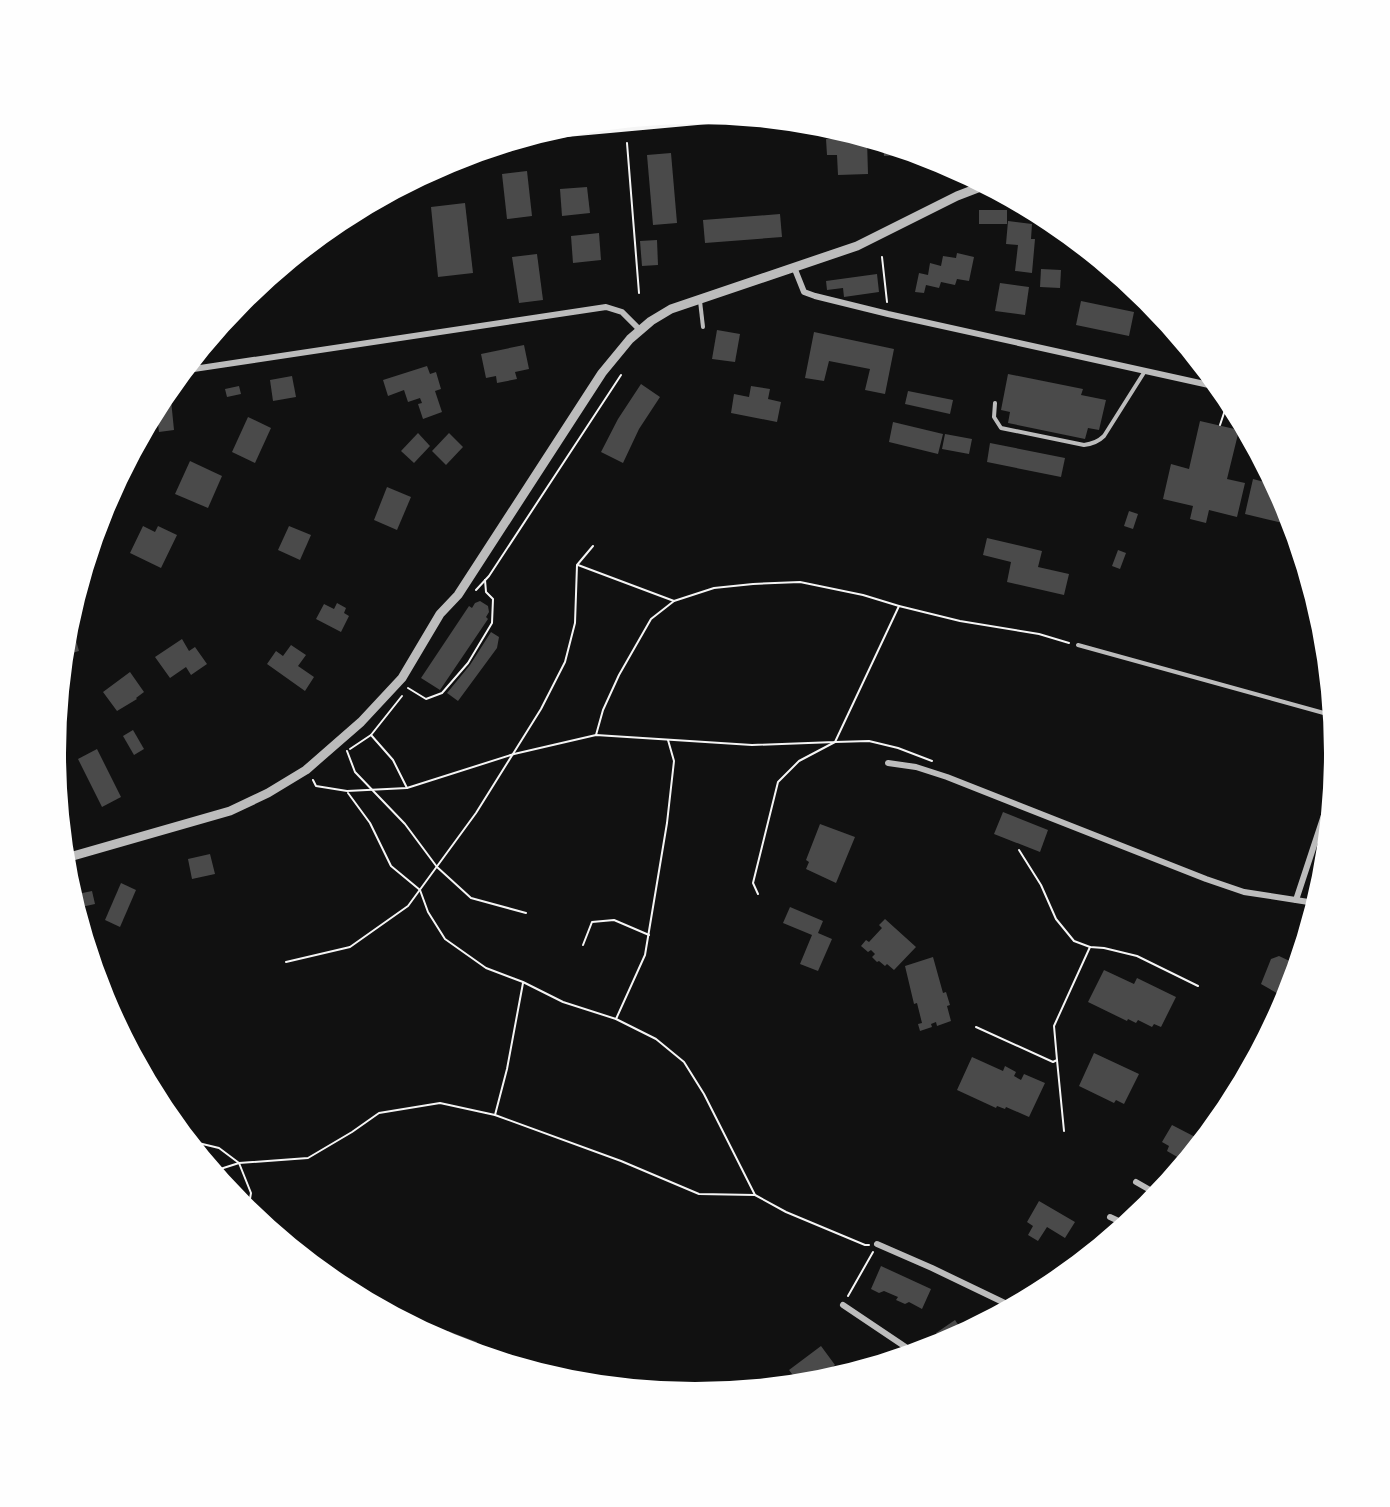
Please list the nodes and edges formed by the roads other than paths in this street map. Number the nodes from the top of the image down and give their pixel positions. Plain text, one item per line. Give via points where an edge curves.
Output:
1 (974, 189) edge
2 (794, 267) junction
3 (700, 298) junction
4 (703, 327) dead end
5 (640, 330) junction
6 (198, 368) edge
7 (1145, 371) junction
8 (1203, 384) edge
9 (994, 403) dead end
10 (1078, 645) road end
11 (1323, 713) edge
12 (888, 763) dead end
13 (1320, 828) edge
14 (74, 856) edge
15 (1296, 900) junction
16 (1306, 902) edge
17 (1136, 1182) dead end
18 (1148, 1189) edge
19 (1110, 1217) dead end
20 (1116, 1220) edge
21 (877, 1244) road end
22 (1002, 1302) edge
23 (843, 1305) road end
24 (905, 1346) edge

1 - 2 street via 874,238
2 - 3 street
2 - 7 street via 804,292
3 - 4 lane
3 - 5 street via 671,309
5 - 6 street via 622,312 606,307
5 - 14 street via 602,373 458,595 440,614 402,678 361,722 306,770 230,812
7 - 8 street
7 - 9 lane via 1104,436 1089,445 1005,430 995,422
10 - 11 lane
12 - 15 street via 916,766 1244,892
13 - 15 street
15 - 16 street
17 - 18 street
19 - 20 street
21 - 22 street
23 - 24 street

